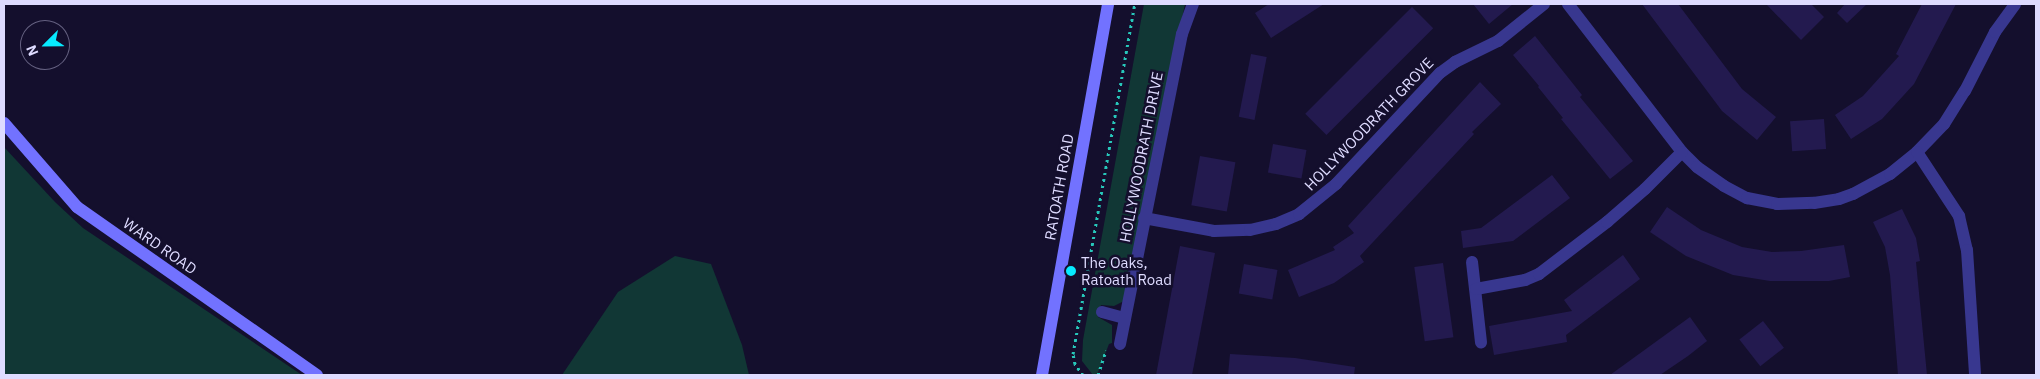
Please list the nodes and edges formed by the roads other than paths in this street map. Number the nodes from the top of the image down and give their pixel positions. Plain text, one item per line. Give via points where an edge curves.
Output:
1 (1108, 4) edge
2 (1193, 4) edge
3 (1544, 4) edge
4 (1568, 4) edge
5 (2015, 4) edge
6 (4, 123) edge
7 (1682, 152) junction
8 (1917, 152) junction
9 (1144, 218) junction
10 (1472, 262) dead end
11 (1476, 289) junction
12 (1102, 312) dead end
13 (1126, 318) junction
14 (1481, 342) dead end
15 (1120, 344) road end
16 (316, 375) edge
17 (1042, 375) edge
18 (1975, 375) edge

1 - 17 main road, RATOATH ROAD
2 - 9 street, HOLLYWOODRATH DRIVE via 1182,34
3 - 9 street, HOLLYWOODRATH GROVE via 1498,41 1454,62 1440,73 1336,184 1299,214 1259,228 1214,231
4 - 7 street
5 - 8 street via 1995,32 1949,116
6 - 16 main road, WARD ROAD via 77,208
7 - 8 street via 1724,186 1747,198 1777,204 1814,203 1853,194 1890,174
7 - 11 street via 1645,189 1539,274 1525,280
8 - 18 street via 1959,216 1968,260
9 - 13 street, HOLLYWOODRATH DRIVE
10 - 11 street
11 - 14 street
12 - 13 street
13 - 15 street, HOLLYWOODRATH DRIVE

